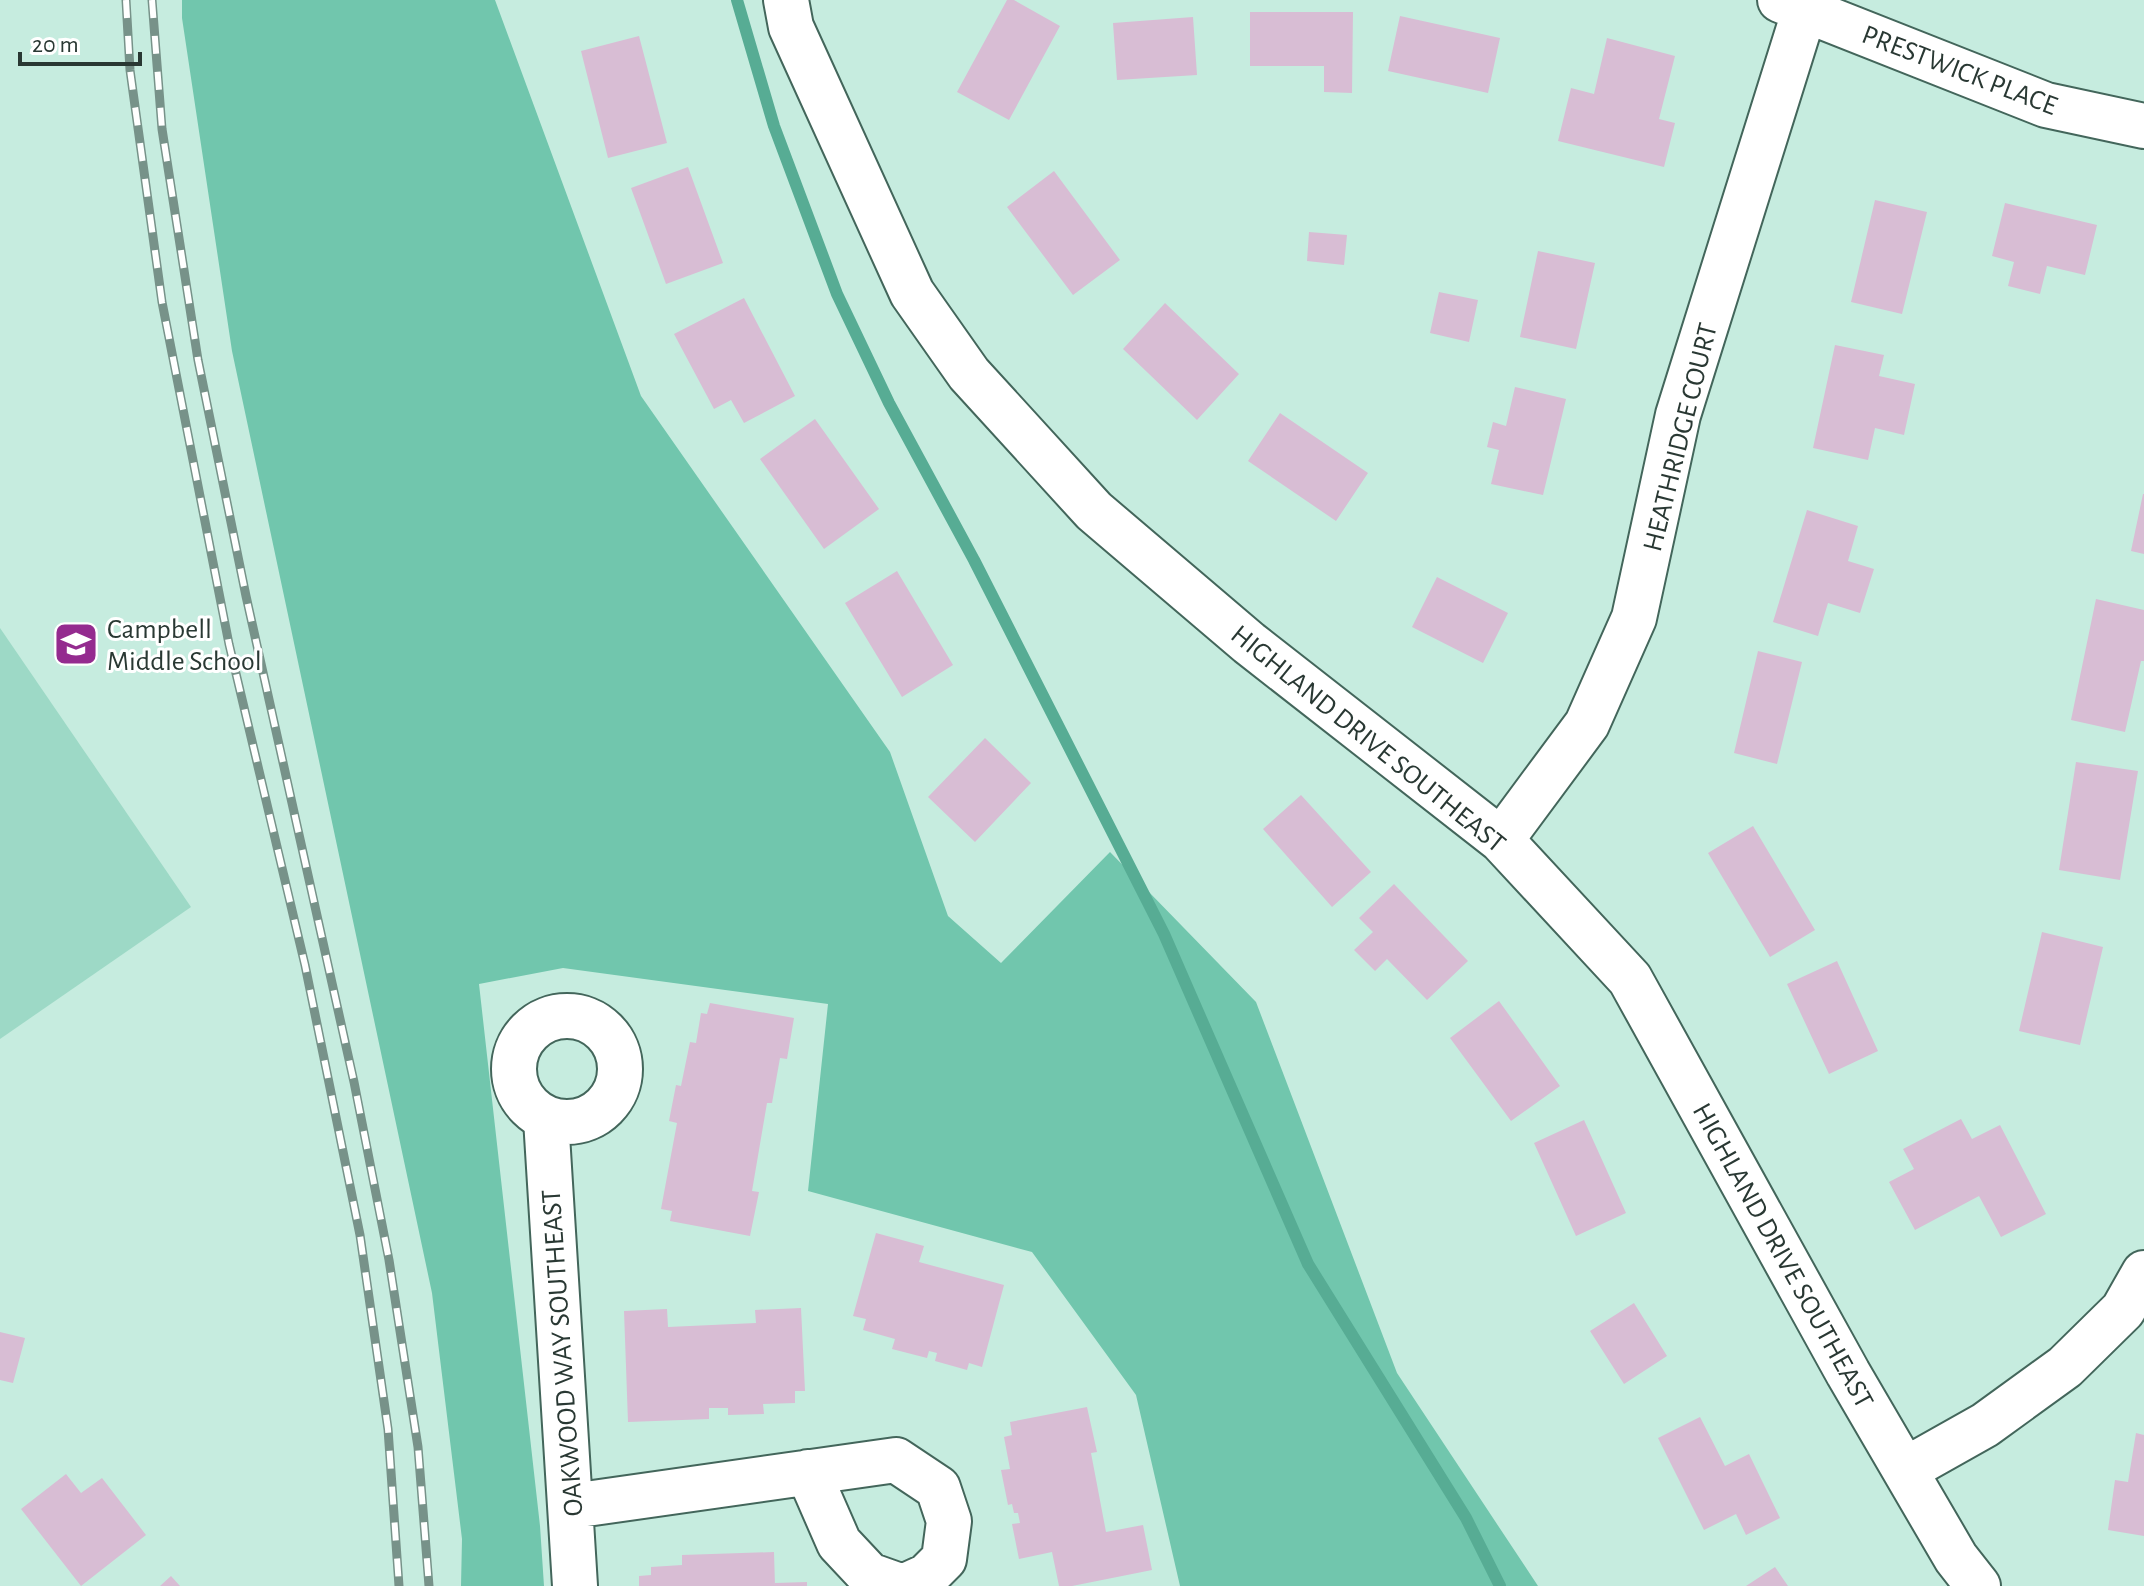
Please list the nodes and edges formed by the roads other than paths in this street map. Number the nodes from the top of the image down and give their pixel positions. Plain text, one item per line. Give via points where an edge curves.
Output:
1 (786, 0) edge
2 (1793, 5) edge
3 (2144, 126) edge
4 (1501, 840) junction
5 (546, 1119) dead end
6 (2144, 1273) edge
7 (1905, 1470) junction
8 (808, 1472) junction
9 (572, 1506) junction
10 (575, 1586) edge
11 (903, 1586) edge
12 (1978, 1586) edge

1 - 4 street, HIGHLAND DRIVE SOUTHEAST via 791,27 912,293 969,374 1094,511 1249,643
2 - 3 street, PRESTWICK PLACE via 2046,105
2 - 4 street, HEATHRIDGE COURT via 1678,415 1634,618 1587,724
4 - 7 street, HIGHLAND DRIVE SOUTHEAST via 1630,979
5 - 9 street, OAKWOOD WAY SOUTHEAST
6 - 7 street via 2123,1310 2065,1367 1985,1425
7 - 12 street, HIGHLAND DRIVE SOUTHEAST
8 - 9 street
8 - 11 street via 839,1543 869,1575
8 - 11 street via 896,1460 938,1488 949,1521 944,1559 927,1576
9 - 10 street, OAKWOOD WAY SOUTHEAST

